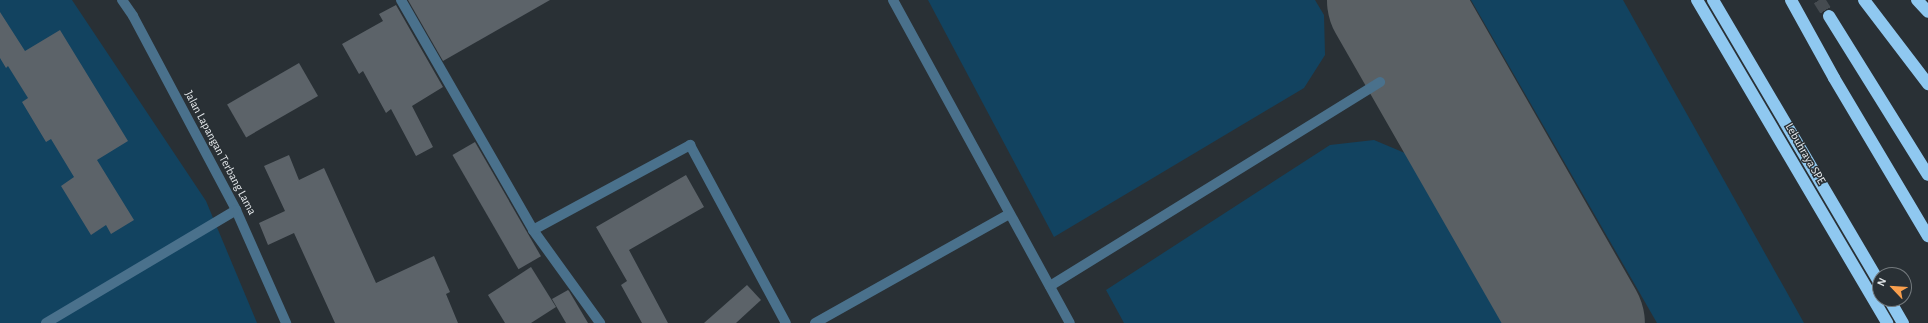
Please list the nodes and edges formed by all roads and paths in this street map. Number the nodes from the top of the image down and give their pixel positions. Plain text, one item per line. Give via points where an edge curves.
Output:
1 (122, 0) edge
2 (401, 0) edge
3 (892, 0) edge
4 (1697, 0) edge
5 (1712, 0) edge
6 (1791, 0) edge
7 (1864, 0) edge
8 (1917, 0) edge
9 (1928, 12) edge
10 (1829, 16) tunnel mouth
11 (1380, 82) dead end
12 (1928, 84) edge
13 (1928, 175) edge
14 (236, 210) junction
15 (1009, 214) junction
16 (533, 230) junction
17 (1928, 236) edge
18 (1872, 270) edge
19 (1050, 286) junction
20 (1894, 307) edge
21 (46, 323) edge
22 (286, 323) edge
23 (600, 323) edge
24 (786, 323) edge
25 (815, 323) edge
26 (1070, 323) edge
27 (1887, 323) edge
28 (1903, 323) edge

1 - 14 street, Jalan Lapangan Terbang Lama via 133,16
2 - 16 street
3 - 15 street
4 - 27 highway, Lebuhraya SPE
5 - 18 highway, Lebuhraya SPE
6 - 17 highway
7 - 12 highway
8 - 9 highway
10 - 13 highway
11 - 19 street
14 - 21 street
14 - 22 street, Jalan Lapangan Terbang Lama
15 - 19 street
15 - 25 street
16 - 23 street
16 - 24 street via 690,145
19 - 26 street
20 - 28 highway

